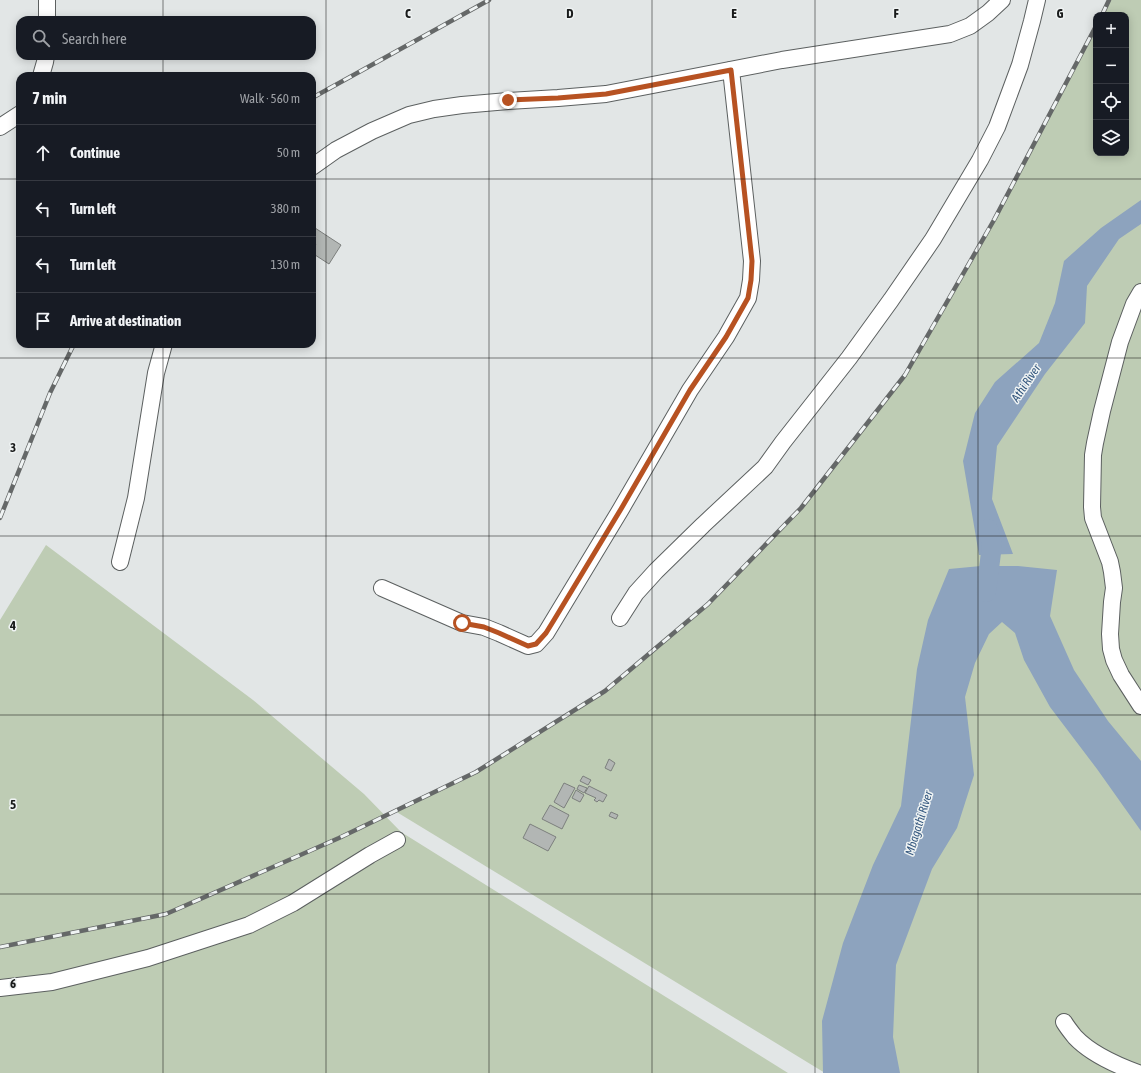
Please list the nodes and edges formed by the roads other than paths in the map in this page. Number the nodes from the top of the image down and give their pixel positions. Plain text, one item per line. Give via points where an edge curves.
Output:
1 (47, 0) edge
2 (1002, 0) edge
3 (1037, 0) edge
4 (47, 16) edge
5 (45, 60) edge
6 (731, 70) junction
7 (42, 72) edge
8 (16, 117) edge
9 (0, 127) edge
10 (316, 164) edge
11 (1141, 292) edge
12 (163, 348) edge
13 (120, 562) dead end
14 (382, 588) dead end
15 (620, 618) dead end
16 (1141, 706) edge
17 (397, 840) dead end
18 (0, 988) edge
19 (1064, 1022) dead end
20 (1138, 1073) edge

1 - 4 street
2 - 6 street via 970,26 950,34
3 - 15 street via 1020,65 997,127 928,246 854,351 765,468 656,572 636,593
5 - 7 street
6 - 10 street via 606,94 470,104 415,113 372,131
6 - 14 street via 752,261 748,298 726,337 690,390 546,633 536,644 528,646 484,627 462,623
8 - 9 street
11 - 16 street via 1120,342 1102,411 1093,455 1092,507 1093,518 1112,572 1114,588 1111,649 1121,675
12 - 13 street via 156,373 136,498
17 - 18 street via 293,903 249,925 148,958 89,973 52,982
19 - 20 street via 1085,1046

